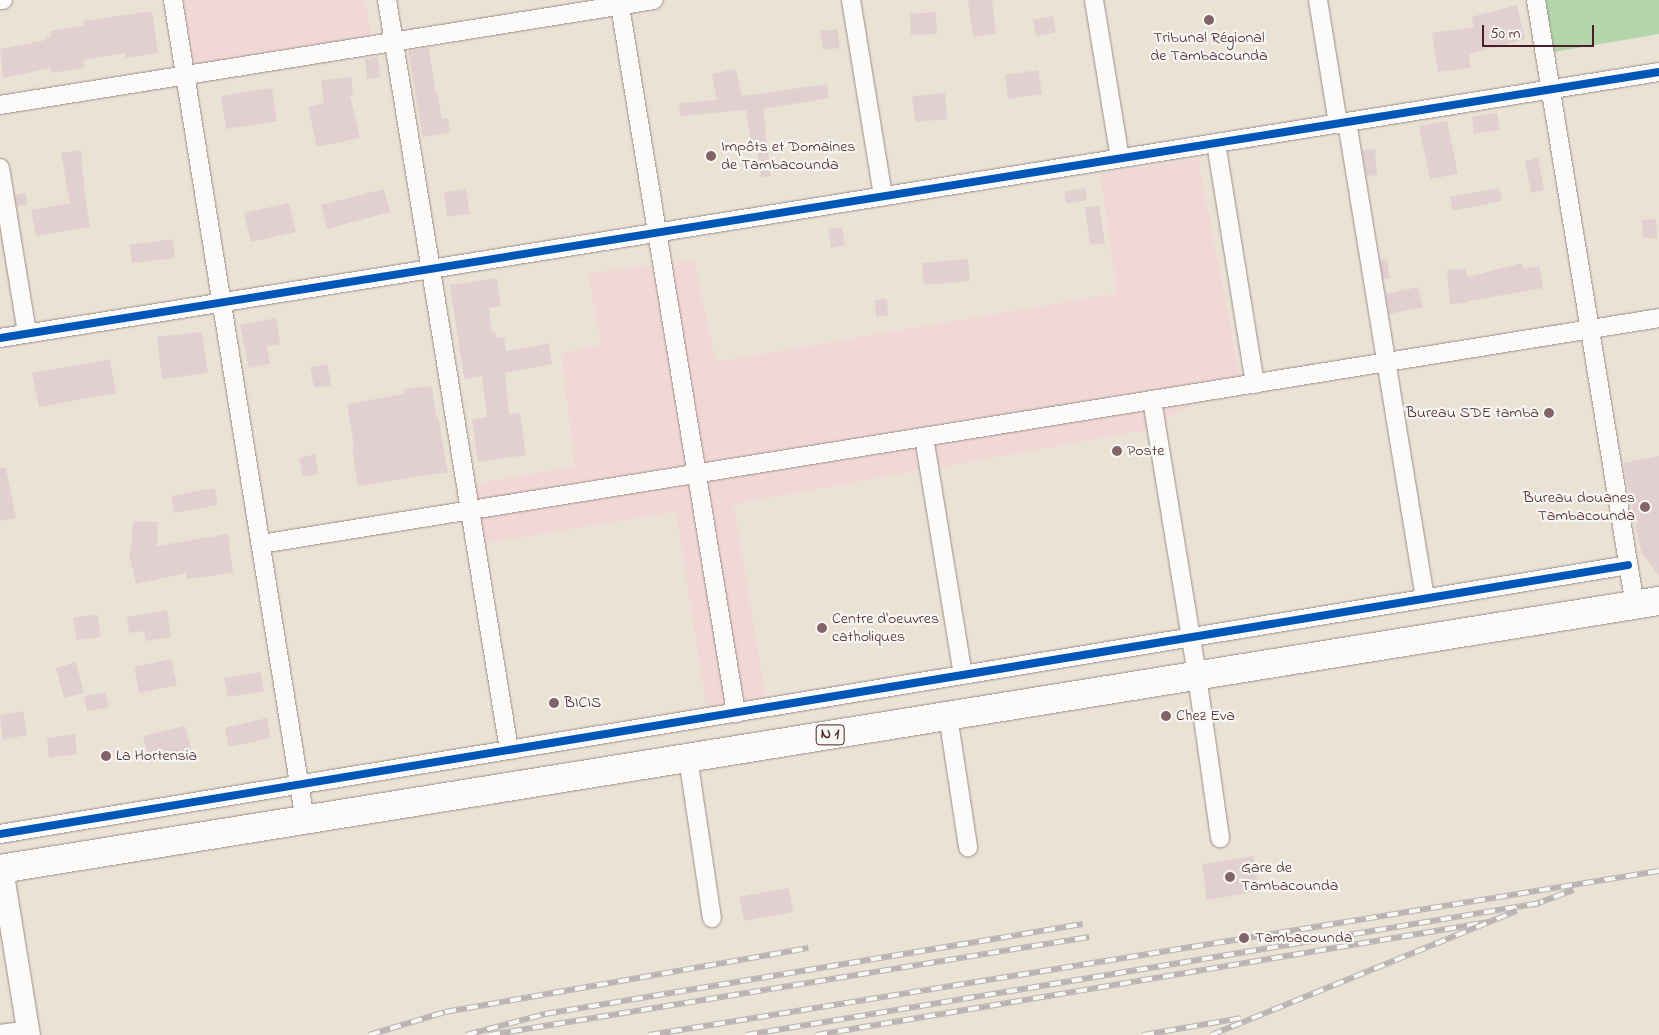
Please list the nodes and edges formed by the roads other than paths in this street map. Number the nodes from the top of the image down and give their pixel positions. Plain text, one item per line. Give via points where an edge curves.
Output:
1 (173, 0) edge
2 (387, 0) edge
3 (654, 0) edge
4 (851, 0) edge
5 (1094, 0) edge
6 (1318, 0) edge
7 (1536, 0) edge
8 (620, 3) edge
9 (394, 42) junction
10 (1659, 72) edge
11 (185, 75) junction
12 (1551, 90) junction
13 (0, 105) edge
14 (1342, 123) junction
15 (1216, 143) junction
16 (1120, 158) junction
17 (0, 168) edge
18 (883, 196) junction
19 (4, 214) edge
20 (657, 233) junction
21 (430, 269) junction
22 (222, 302) junction
23 (1659, 318) edge
24 (1590, 330) junction
25 (27, 333) junction
26 (0, 338) edge
27 (1386, 362) junction
28 (1255, 384) junction
29 (1152, 400) junction
30 (924, 437) junction
31 (697, 474) junction
32 (470, 510) junction
33 (261, 544) junction
34 (1628, 565) junction
35 (1425, 599) junction
36 (1647, 603) edge
37 (1191, 637) junction
38 (963, 675) junction
39 (1197, 676) junction
40 (736, 712) junction
41 (948, 716) junction
42 (509, 750) junction
43 (688, 758) junction
44 (300, 784) junction
45 (306, 820) junction
46 (0, 834) edge
47 (1220, 838) dead end
48 (968, 847) dead end
49 (1, 869) edge
50 (712, 918) dead end
51 (28, 1032) edge
52 (0, 1034) edge

1 - 11 street
2 - 9 street
3 - 8 street
4 - 18 street
5 - 16 street
6 - 14 street
7 - 12 street
8 - 9 street
8 - 20 street
9 - 11 street
9 - 21 street
10 - 12 street
11 - 13 street
11 - 22 street
12 - 14 street
12 - 24 street
14 - 15 street
14 - 27 street
15 - 16 street
15 - 28 street
16 - 18 street
17 - 19 street
18 - 20 street
19 - 25 street
20 - 21 street
20 - 31 street
21 - 22 street
21 - 32 street
22 - 25 street
22 - 33 street
23 - 24 street
24 - 27 street
24 - 34 street
25 - 26 street
27 - 28 street
27 - 35 street
28 - 29 street
29 - 30 street
29 - 37 street
30 - 31 street
30 - 38 street
31 - 32 street
31 - 40 street
32 - 33 street
32 - 42 street
33 - 44 street
34 - 35 street
34 - 36 street
35 - 37 street
36 - 39 highway, N 1
37 - 38 street
37 - 39 street
38 - 40 street
39 - 41 highway, N 1
39 - 47 street
40 - 42 street
41 - 43 highway, N 1
41 - 48 street
42 - 44 street
43 - 45 highway, N 1
43 - 50 street
44 - 45 street
44 - 46 street
45 - 49 highway, N 1
49 - 51 street
51 - 52 street

